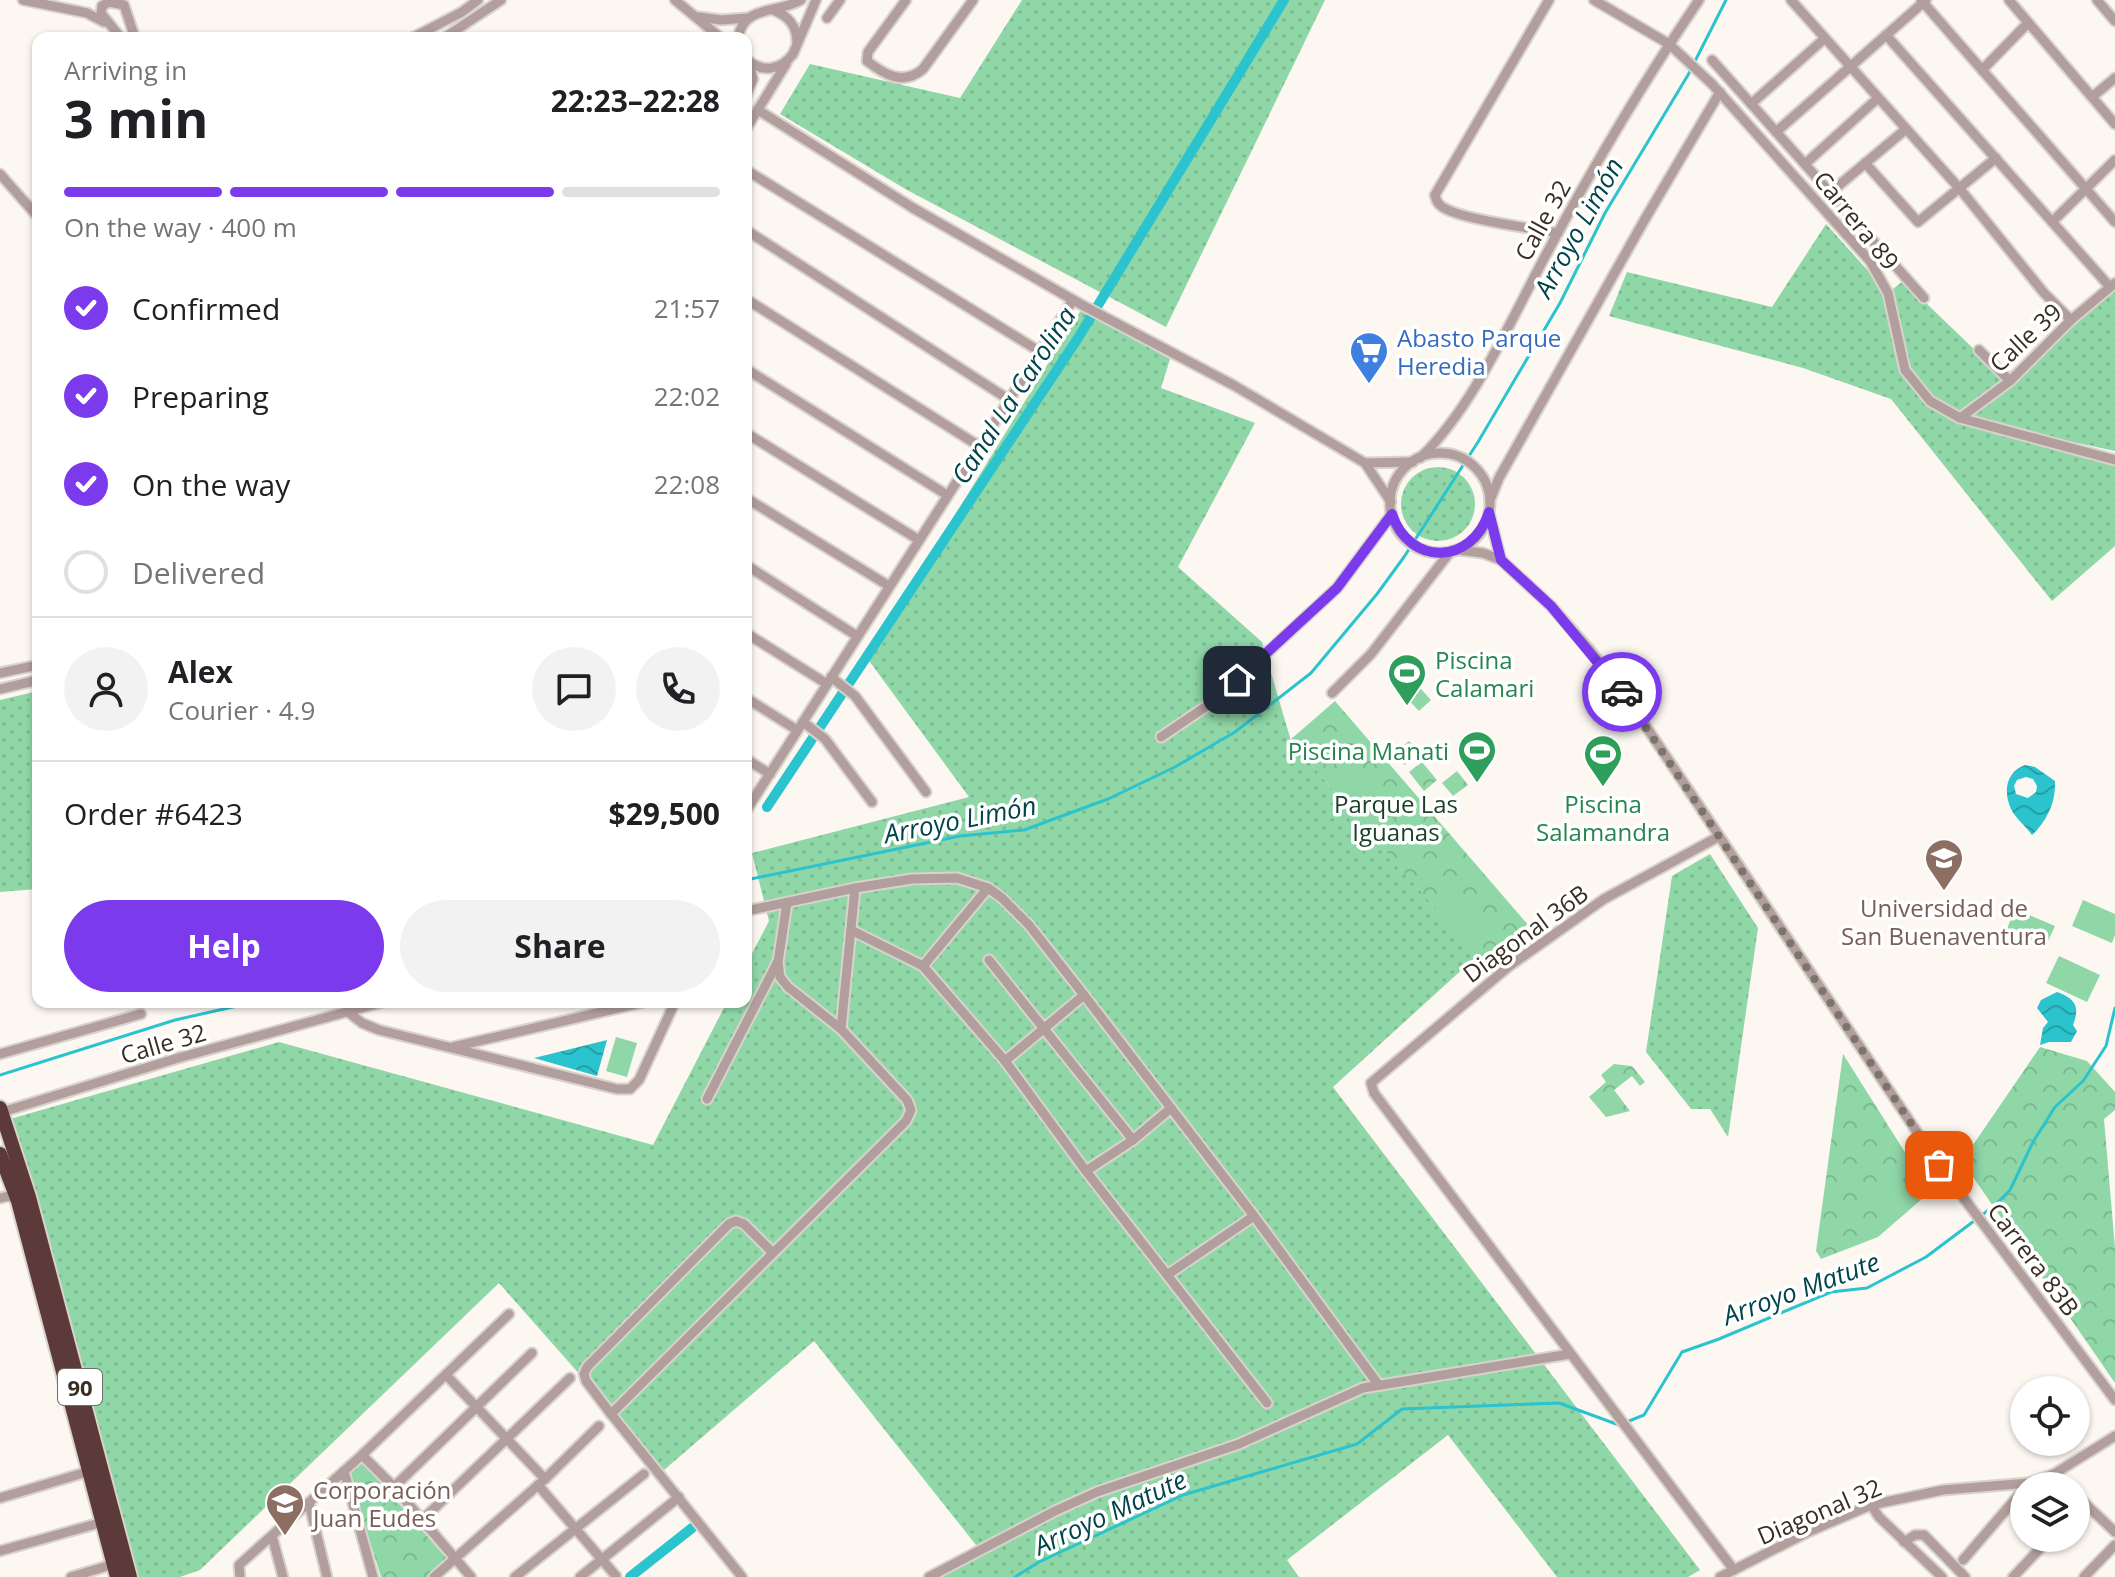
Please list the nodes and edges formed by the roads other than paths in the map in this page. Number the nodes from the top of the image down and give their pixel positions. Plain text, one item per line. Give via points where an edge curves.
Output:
1 (23, 0) edge
2 (478, 0) edge
3 (501, 0) edge
4 (675, 0) edge
5 (801, 0) edge
6 (816, 0) edge
7 (840, 0) edge
8 (906, 0) edge
9 (973, 0) edge
10 (1549, 0) edge
11 (1594, 0) edge
12 (1699, 0) edge
13 (1791, 0) edge
14 (2009, 0) edge
15 (2097, 0) edge
16 (1923, 1) edge
17 (123, 2) edge
18 (104, 3) edge
19 (773, 10) junction
20 (87, 13) junction
21 (696, 16) junction
22 (747, 18) junction
23 (827, 18) dead end
24 (2115, 21) edge
25 (108, 23) junction
26 (2028, 23) junction
27 (116, 32) edge
28 (133, 32) edge
29 (424, 32) edge
30 (453, 32) edge
31 (714, 32) edge
32 (740, 32) edge
33 (1886, 35) junction
34 (1824, 39) junction
35 (796, 46) junction
36 (1671, 47) junction
37 (1712, 60) dead end
38 (787, 62) junction
39 (752, 63) edge
40 (1850, 66) junction
41 (1982, 70) junction
42 (2115, 78) edge
43 (1720, 92) junction
44 (2092, 97) junction
45 (1878, 98) junction
46 (1751, 104) junction
47 (758, 110) junction
48 (752, 120) edge
49 (2115, 124) edge
50 (1906, 129) junction
51 (1776, 132) junction
52 (1996, 158) junction
53 (2115, 160) edge
54 (1865, 163) junction
55 (1805, 164) junction
56 (0, 174) edge
57 (752, 174) edge
58 (2086, 188) junction
59 (1960, 189) junction
60 (1831, 192) junction
61 (32, 210) edge
62 (2052, 222) junction
63 (2115, 222) edge
64 (1558, 233) junction
65 (752, 234) edge
66 (2112, 285) edge
67 (1924, 298) dead end
68 (752, 303) edge
69 (1077, 303) junction
70 (2071, 320) junction
71 (1979, 350) dead end
72 (1039, 351) junction
73 (752, 373) edge
74 (2010, 381) junction
75 (1008, 399) junction
76 (1960, 418) junction
77 (752, 437) edge
78 (979, 446) junction
79 (1416, 460) junction
80 (2115, 460) edge
81 (1365, 463) junction
82 (947, 495) junction
83 (1490, 500) junction
84 (752, 502) edge
85 (1391, 502) junction
86 (1489, 512) junction
87 (1392, 514) junction
88 (919, 540) junction
89 (1454, 551) junction
90 (1501, 560) junction
91 (752, 569) edge
92 (889, 586) junction
93 (752, 636) edge
94 (857, 636) junction
95 (32, 666) edge
96 (0, 673) edge
97 (32, 681) edge
98 (829, 681) junction
99 (0, 689) edge
100 (1332, 693) dead end
101 (752, 701) edge
102 (800, 726) junction
103 (1161, 737) dead end
104 (752, 763) edge
105 (770, 774) junction
106 (926, 792) dead end
107 (752, 802) edge
108 (872, 802) dead end
109 (1718, 837) junction
110 (855, 888) junction
111 (988, 888) junction
112 (787, 903) junction
113 (752, 910) edge
114 (851, 930) junction
115 (989, 960) dead end
116 (778, 962) junction
117 (923, 966) junction
118 (1084, 995) junction
119 (362, 1008) edge
120 (618, 1008) edge
121 (672, 1008) edge
122 (348, 1012) junction
123 (141, 1014) dead end
124 (1044, 1028) junction
125 (841, 1029) junction
126 (451, 1047) junction
127 (0, 1054) edge
128 (1005, 1061) junction
129 (707, 1099) dead end
130 (1171, 1108) junction
131 (1, 1110) edge
132 (1133, 1140) junction
133 (0, 1154) edge
134 (1086, 1171) junction
135 (0, 1198) edge
136 (18, 1201) junction
137 (1254, 1216) junction
138 (772, 1252) junction
139 (1167, 1275) junction
140 (509, 1314) dead end
141 (532, 1353) dead end
142 (1570, 1354) junction
143 (446, 1375) junction
144 (570, 1378) dead end
145 (1378, 1384) junction
146 (2115, 1400) edge
147 (1267, 1403) dead end
148 (476, 1408) junction
149 (611, 1414) junction
150 (599, 1426) dead end
151 (2115, 1436) edge
152 (507, 1438) junction
153 (362, 1455) junction
154 (90, 1471) junction
155 (344, 1471) junction
156 (2057, 1472) edge
157 (644, 1474) dead end
158 (542, 1482) junction
159 (394, 1487) junction
160 (2010, 1487) edge
161 (679, 1497) junction
162 (0, 1498) edge
163 (309, 1503) junction
164 (1871, 1505) junction
165 (2010, 1505) edge
166 (2090, 1508) edge
167 (422, 1520) junction
168 (103, 1522) junction
169 (576, 1529) junction
170 (2115, 1532) edge
171 (272, 1536) junction
172 (1904, 1542) junction
173 (2115, 1545) edge
174 (0, 1551) edge
175 (2037, 1552) edge
176 (456, 1559) junction
177 (602, 1560) junction
178 (1963, 1560) dead end
179 (116, 1570) edge
180 (1734, 1570) junction
181 (616, 1576) edge
182 (71, 1577) edge
183 (130, 1577) edge
184 (240, 1577) edge
185 (283, 1577) edge
186 (327, 1577) edge
187 (373, 1577) edge
188 (434, 1577) edge
189 (471, 1577) edge
190 (515, 1577) edge
191 (580, 1577) edge
192 (742, 1577) edge
193 (929, 1577) edge
194 (1720, 1577) edge
195 (1942, 1577) edge
196 (1965, 1577) edge
197 (2013, 1577) edge
198 (2084, 1577) edge

1 - 20 street
2 - 29 street
3 - 30 street
4 - 21 street
5 - 19 street
6 - 35 street
7 - 23 street
8 - 9 street via 868,52 867,61 904,79 923,69
10 - 64 street via 1435,195 1437,204 1466,215
11 - 36 street, Carrera 89
12 - 36 street, Calle 32
13 - 34 street
14 - 26 street
15 - 24 street
16 - 33 street
16 - 41 street
17 - 18 street
17 - 28 street
18 - 20 street
18 - 25 street via 101,13
19 - 22 street
19 - 35 street via 789,19
20 - 25 street
21 - 22 street
21 - 31 street
22 - 32 street
25 - 27 street
26 - 41 street
26 - 44 street
33 - 40 street
33 - 52 street
34 - 40 street
34 - 46 street
35 - 38 street
36 - 43 street, Carrera 89
36 - 64 street, Calle 32
37 - 46 street
38 - 39 street via 768,69
38 - 47 street
40 - 45 street
40 - 51 street
41 - 58 street
42 - 44 street
43 - 76 street, Carrera 89 via 1870,261 1888,293 1905,370 1930,401
43 - 83 street
44 - 49 street
45 - 50 street
45 - 55 street
46 - 51 street
47 - 48 street
47 - 69 street
50 - 54 street
50 - 59 street
51 - 55 street
52 - 59 street
52 - 62 street
53 - 58 street
54 - 59 street via 1918,222
54 - 60 street
55 - 60 street
56 - 61 street
57 - 72 street
58 - 62 street
58 - 63 street
59 - 70 street
60 - 67 street
62 - 66 street
64 - 79 street, Calle 32 via 1449,426
65 - 75 street
66 - 70 street, Calle 39
68 - 78 street
69 - 72 street
69 - 81 street via 1235,386
70 - 74 street, Calle 39
71 - 74 street
72 - 75 street
73 - 82 street
74 - 76 street, Calle 39
75 - 78 street
76 - 80 street, Carrera 89
77 - 88 street
78 - 82 street
79 - 81 street
79 - 83 street via 1454,455 1479,472
79 - 85 street via 1397,479
81 - 85 street
82 - 88 street
83 - 86 street
84 - 92 street
85 - 87 street
86 - 89 street via 1478,535
86 - 90 street
87 - 89 street via 1412,544 1434,553
87 - 103 street via 1337,588 1217,699
88 - 92 street
89 - 90 street, Carrera 83B
89 - 100 street via 1371,654
90 - 109 street, Carrera 83B via 1589,649
91 - 94 street
92 - 94 street
93 - 98 street
94 - 98 street
95 - 96 street
97 - 99 street
98 - 102 street
98 - 106 street via 855,696
101 - 102 street
102 - 105 street
102 - 108 street via 825,739
104 - 105 street
105 - 107 street
109 - 142 street, Diagonal 36B via 1604,899 1508,967 1371,1083
109 - 146 street, Carrera 83B via 1960,1193
110 - 111 street via 957,878
110 - 112 street
110 - 114 street
111 - 117 street
111 - 118 street via 1029,925
112 - 113 street
112 - 116 street
114 - 117 street
114 - 125 street
115 - 124 street
116 - 125 street via 788,987
116 - 129 street
117 - 128 street
118 - 124 street
118 - 130 street
119 - 122 street, Calle 32
120 - 126 street
121 - 126 street via 630,1089
122 - 126 street via 379,1030
122 - 131 street, Calle 32
123 - 127 street, Calle 32
124 - 128 street
124 - 132 street
125 - 138 street via 911,1110 906,1121
128 - 134 street
130 - 132 street
130 - 137 street
131 - 183 highway, 90
132 - 134 street
133 - 136 highway, 90
134 - 139 street
135 - 136 street
136 - 154 highway, 90
137 - 139 street
137 - 145 street
138 - 149 street
138 - 149 street via 736,1221 718,1235 587,1367 586,1381
139 - 147 street
140 - 143 street
141 - 148 street
142 - 145 street
142 - 180 street
143 - 148 street
143 - 153 street
144 - 152 street
145 - 193 street via 1239,1444 1097,1492
148 - 152 street
148 - 159 street
149 - 161 street
150 - 158 street
151 - 156 street, Diagonal 32
152 - 158 street
152 - 167 street
153 - 155 street
153 - 159 street
154 - 162 street
154 - 168 highway, 90
155 - 163 street
155 - 187 street
157 - 169 street
158 - 169 street
158 - 176 street
159 - 167 street
160 - 164 street, Diagonal 32 via 1943,1490
161 - 177 street
161 - 192 street
163 - 171 street
163 - 186 street
164 - 172 street
164 - 180 street, Diagonal 32
165 - 178 street
166 - 170 street
167 - 176 street
168 - 174 street
168 - 179 highway, 90
169 - 177 street
169 - 190 street
171 - 184 street via 239,1565
171 - 185 street
172 - 195 street
172 - 196 street via 1924,1535
173 - 198 street
175 - 197 street
176 - 188 street
176 - 189 street
177 - 181 street
177 - 191 street
179 - 182 street
180 - 194 street, Diagonal 32

